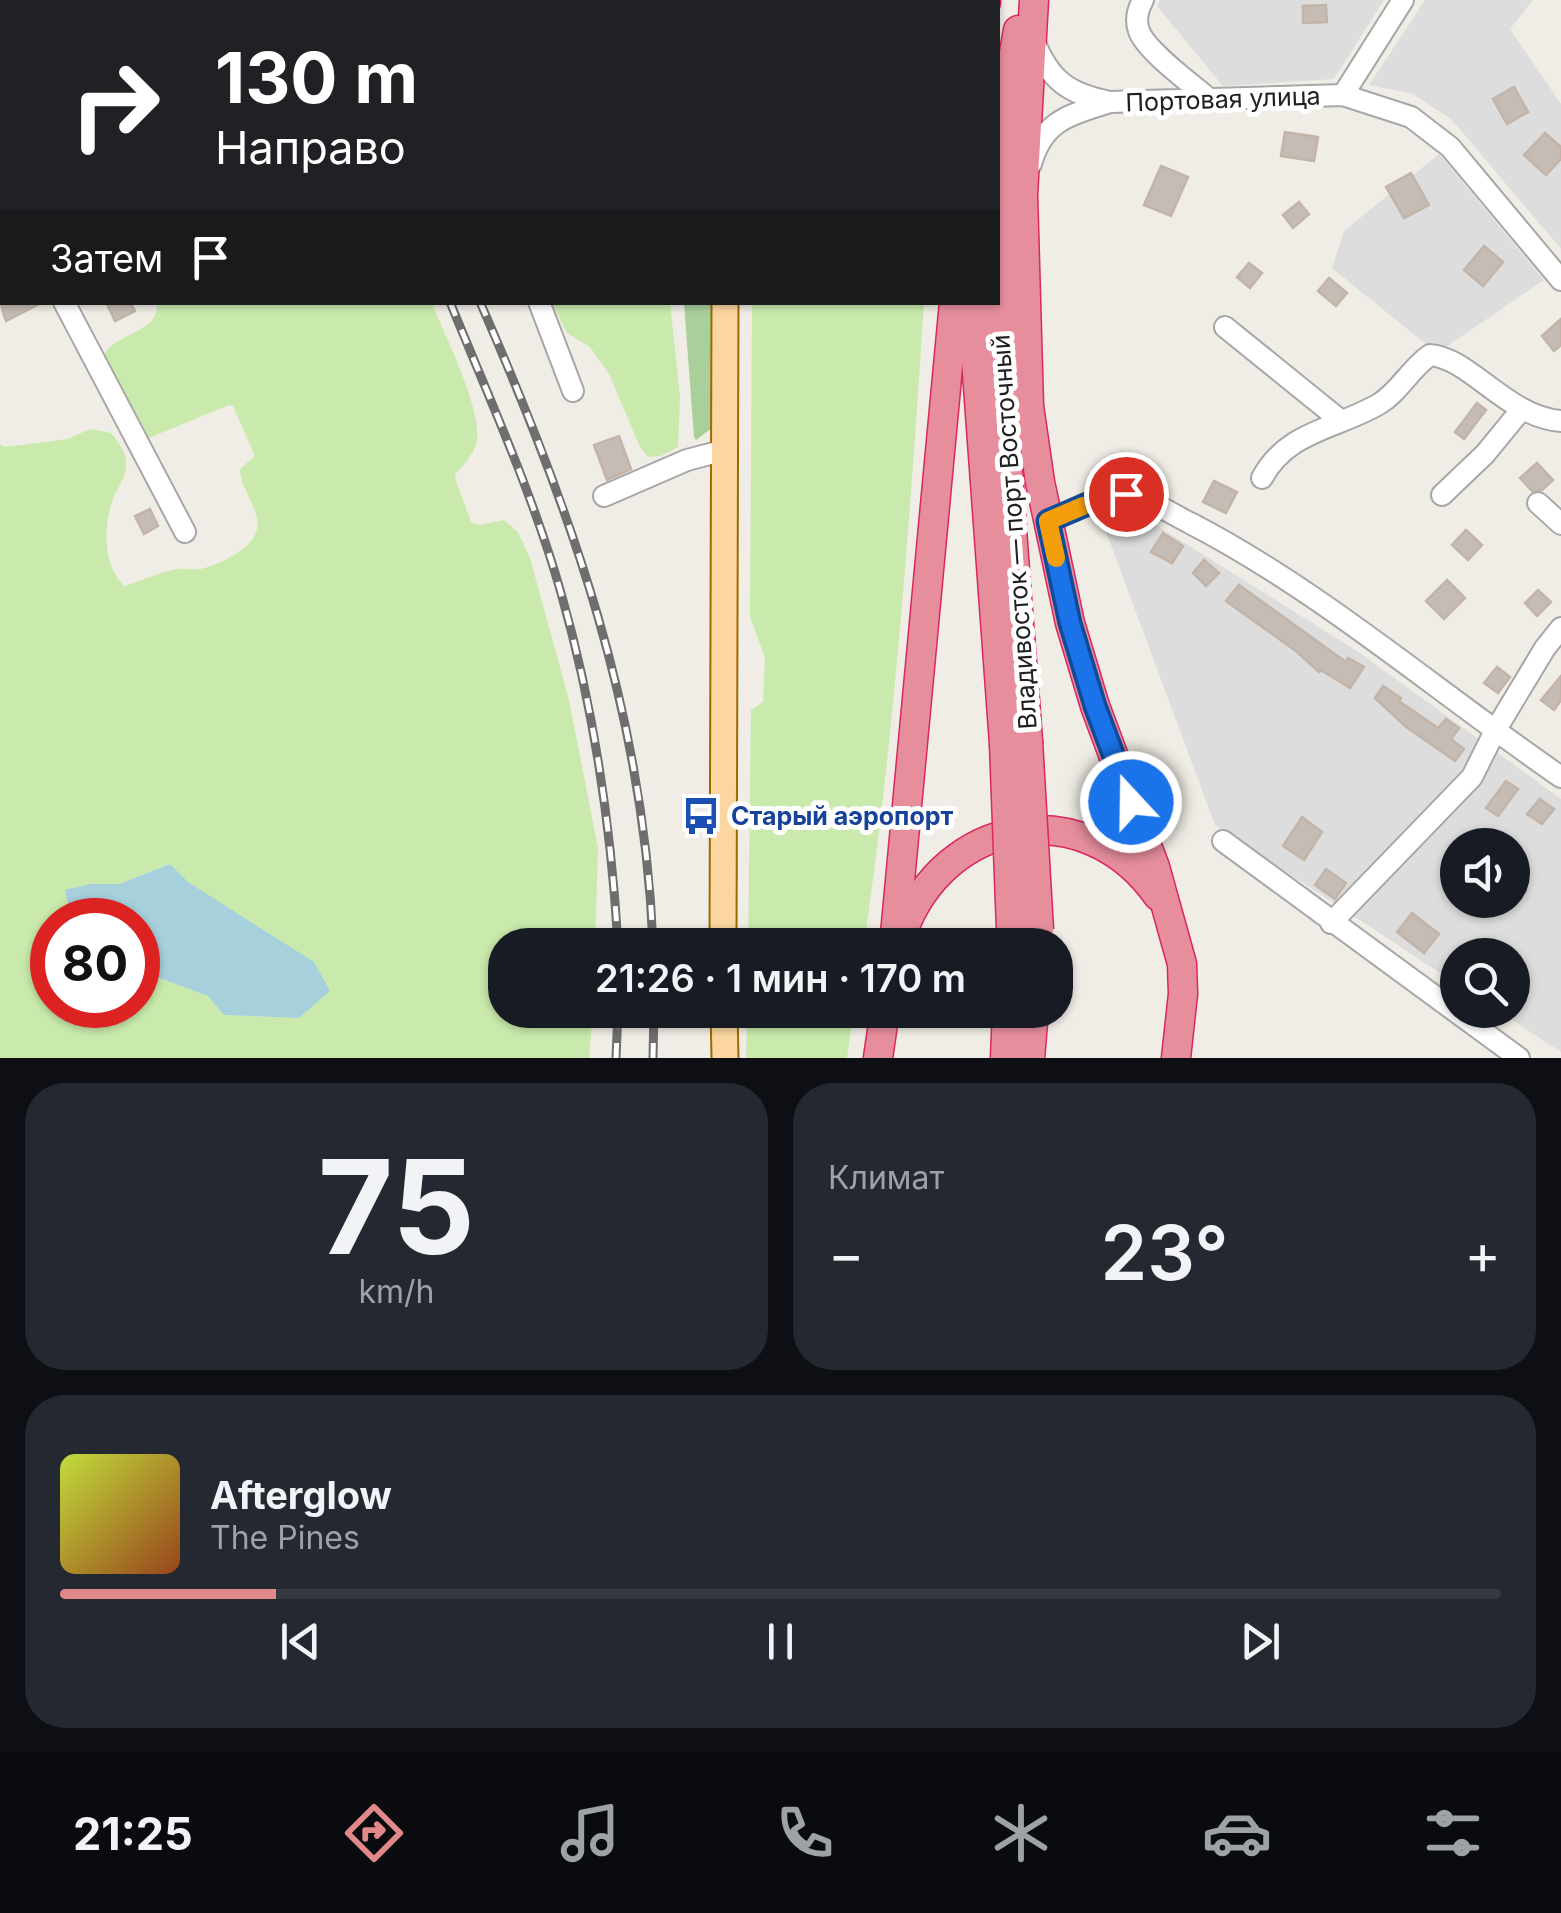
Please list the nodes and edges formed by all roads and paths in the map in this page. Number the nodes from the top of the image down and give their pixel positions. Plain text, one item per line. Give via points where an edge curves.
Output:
1 (1024, 0) edge
2 (1034, 0) edge
3 (1144, 0) edge
4 (1403, 0) edge
5 (1032, 36) junction
6 (1343, 95) junction
7 (1209, 100) junction
8 (1110, 102) junction
9 (1022, 195) junction
10 (1561, 280) edge
11 (66, 305) edge
12 (541, 305) edge
13 (725, 305) edge
14 (954, 305) edge
15 (975, 305) edge
16 (1226, 327) dead end
17 (573, 391) dead end
18 (1521, 410) junction
19 (1340, 420) junction
20 (1561, 422) edge
21 (725, 450) junction
22 (1262, 478) dead end
23 (1442, 495) dead end
24 (604, 496) dead end
25 (1538, 503) dead end
26 (1048, 521) junction
27 (1561, 524) edge
28 (184, 532) dead end
29 (1561, 628) edge
30 (1495, 731) junction
31 (1016, 742) junction
32 (1561, 776) edge
33 (1223, 841) dead end
34 (1331, 922) junction
35 (723, 928) edge
36 (898, 928) edge
37 (903, 928) edge
38 (1025, 928) edge
39 (1176, 939) junction
40 (724, 1028) edge
41 (1007, 1028) edge
42 (1032, 1028) edge
43 (724, 1058) edge
44 (1005, 1058) edge
45 (1030, 1058) edge
46 (1176, 1058) edge
47 (1519, 1058) edge

1 - 31 highway, Владивосток — порт Восточный via 1008,82 1000,346
2 - 5 highway
3 - 7 street via 1138,31
4 - 6 street
5 - 8 street via 1042,61 1066,87
5 - 9 highway
6 - 7 street, Портовая улица
6 - 10 street, Портовая улица via 1411,117 1450,148
7 - 8 street, Портовая улица
8 - 9 street via 1068,115 1040,138
9 - 26 highway via 1029,406
11 - 28 street
12 - 17 street
13 - 21 main road
14 - 36 highway
15 - 31 highway, Владивосток — порт Восточный
16 - 19 street
18 - 19 street via 1450,362 1430,356 1385,400
18 - 20 street
18 - 23 street
19 - 22 street via 1276,455
21 - 24 street
21 - 35 main road
25 - 27 street
26 - 30 street via 1114,496 1151,503 1241,552
26 - 39 highway via 1085,673
29 - 30 street
30 - 32 street
30 - 34 street via 1472,777
31 - 38 highway, Владивосток — порт Восточный, bridge
33 - 34 street
34 - 47 street
37 - 39 highway via 940,870 980,842 1028,830 1074,834 1132,865 1154,890
39 - 46 highway via 1183,994
40 - 43 main road
41 - 44 highway
42 - 45 highway

